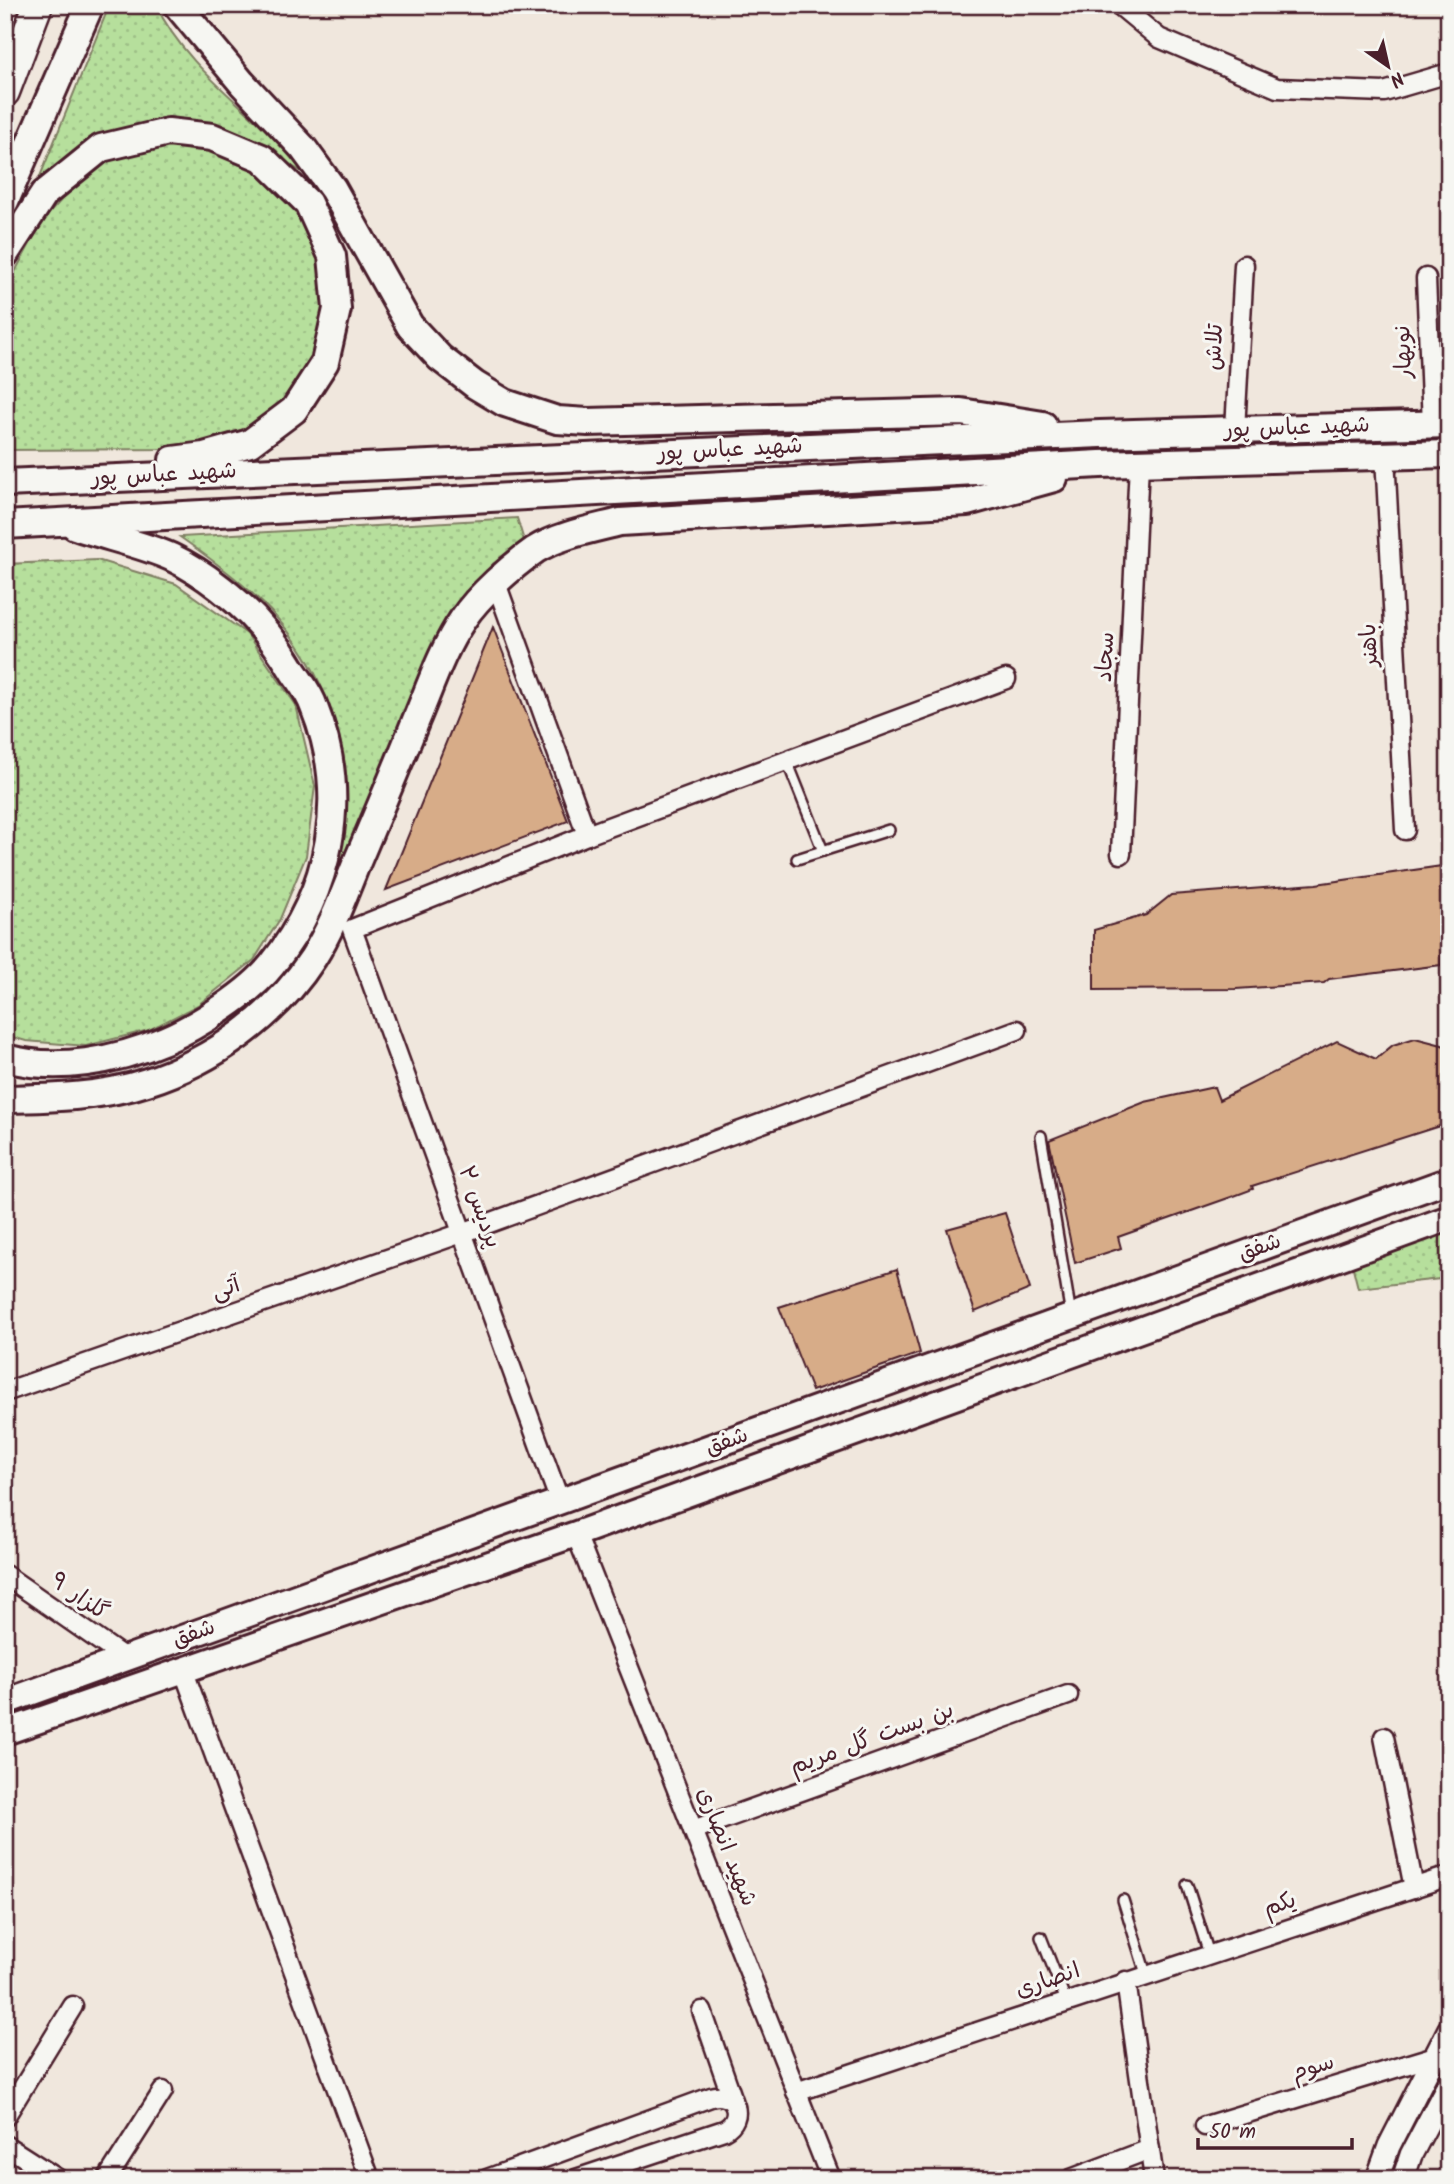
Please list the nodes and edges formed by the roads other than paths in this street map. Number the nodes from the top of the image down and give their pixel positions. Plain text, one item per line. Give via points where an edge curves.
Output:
1 (38, 5) edge
2 (90, 5) edge
3 (177, 5) edge
4 (1119, 5) edge
5 (1449, 73) edge
6 (5, 92) edge
7 (5, 201) edge
8 (5, 254) edge
9 (1244, 265) dead end
10 (1426, 278) dead end
11 (1440, 424) edge
12 (1236, 430) junction
13 (1100, 434) junction
14 (1449, 454) edge
15 (1385, 456) junction
16 (1139, 463) junction
17 (1100, 464) junction
18 (61, 480) junction
19 (9, 483) edge
20 (60, 522) junction
21 (11, 524) edge
22 (496, 583) junction
23 (1006, 680) dead end
24 (787, 761) junction
25 (889, 830) dead end
26 (1405, 831) dead end
27 (587, 835) junction
28 (823, 851) junction
29 (1121, 854) dead end
30 (797, 859) dead end
31 (1017, 1030) dead end
32 (5, 1058) edge
33 (5, 1099) edge
34 (1041, 1136) dead end
35 (1449, 1180) edge
36 (1449, 1219) edge
37 (462, 1233) junction
38 (1072, 1316) junction
39 (5, 1392) edge
40 (560, 1502) junction
41 (576, 1534) junction
42 (5, 1575) edge
43 (126, 1659) junction
44 (183, 1669) junction
45 (1068, 1695) dead end
46 (5, 1702) edge
47 (5, 1732) edge
48 (1384, 1737) dead end
49 (693, 1830) junction
50 (1449, 1876) edge
51 (1187, 1885) dead end
52 (1414, 1888) junction
53 (1123, 1900) dead end
54 (1041, 1937) dead end
55 (1209, 1954) junction
56 (1146, 1975) junction
57 (1126, 1981) junction
58 (1066, 2001) junction
59 (73, 2006) dead end
60 (702, 2011) dead end
61 (1449, 2029) edge
62 (1435, 2056) junction
63 (1449, 2082) edge
64 (163, 2091) dead end
65 (796, 2092) junction
66 (1443, 2101) edge
67 (735, 2106) junction
68 (5, 2117) edge
69 (1205, 2126) dead end
70 (5, 2145) edge
71 (1150, 2149) junction
72 (58, 2179) edge
73 (107, 2179) edge
74 (370, 2179) edge
75 (487, 2179) edge
76 (576, 2179) edge
77 (831, 2179) edge
78 (1070, 2179) edge
79 (1154, 2179) edge
80 (1377, 2179) edge
81 (1403, 2179) edge

1 - 6 highway
2 - 7 main road
3 - 13 main road via 303,148 333,189 410,326 440,358 505,403 557,420 588,422 961,412
4 - 5 street via 1159,38 1277,88 1384,92
8 - 18 main road via 44,194 101,148 168,132 212,137 262,158 308,203 331,256 337,309 325,362 294,410 250,443 204,456 103,469
9 - 12 street, تلاش
10 - 11 street, نوبهار
11 - 12 main road, شهید عباس پور
12 - 13 main road, شهید عباس پور
13 - 18 main road, شهید عباس پور
14 - 15 main road, شهید عباس پور
15 - 16 main road, شهید عباس پور
15 - 26 street, باهنر
16 - 17 main road, شهید عباس پور
16 - 29 street, سجاد
17 - 20 main road, شهید عباس پور
17 - 22 main road via 967,502 620,522 536,550
18 - 19 main road, شهید عباس پور
20 - 21 main road, شهید عباس پور
20 - 32 main road via 171,557 221,589 276,641 314,706 330,761 333,816 322,875 302,921 271,967 229,1004 182,1033 135,1053 86,1062 27,1064
22 - 27 street
22 - 33 main road via 463,619 441,661 313,958 273,1007 232,1042 146,1083 95,1093
23 - 24 street
24 - 27 street
24 - 28 lane
25 - 28 lane
27 - 37 street, پردیس ۲ via 352,929
28 - 30 lane
31 - 37 street, آتی
34 - 38 lane
35 - 38 main road, شفق
36 - 41 main road, شفق
37 - 39 street, آتی
37 - 40 street, پردیس ۲
38 - 40 main road, شفق
40 - 43 main road, شفق
41 - 44 main road, شفق
41 - 49 street, شهید انصاری
42 - 43 street, گلزار ۹
43 - 46 main road, شفق
44 - 47 main road, شفق
44 - 74 street
45 - 49 street, بن بست گل مریم
48 - 52 street
49 - 65 street, شهید انصاری
50 - 52 street, یکم
51 - 55 lane
52 - 55 street, یکم
53 - 56 lane
54 - 58 lane
55 - 56 street, یکم
56 - 57 street, یکم
57 - 58 street, انصاری
57 - 71 street
58 - 65 street, انصاری
59 - 68 street
60 - 67 street
61 - 62 street
62 - 69 street, سوم
62 - 80 street via 1388,2146
63 - 66 street
64 - 73 street
65 - 77 street, شهید انصاری
66 - 81 street via 1411,2155
67 - 75 street via 728,2097 717,2095
67 - 76 street via 736,2118 724,2130
70 - 72 street
71 - 78 street
71 - 79 street

